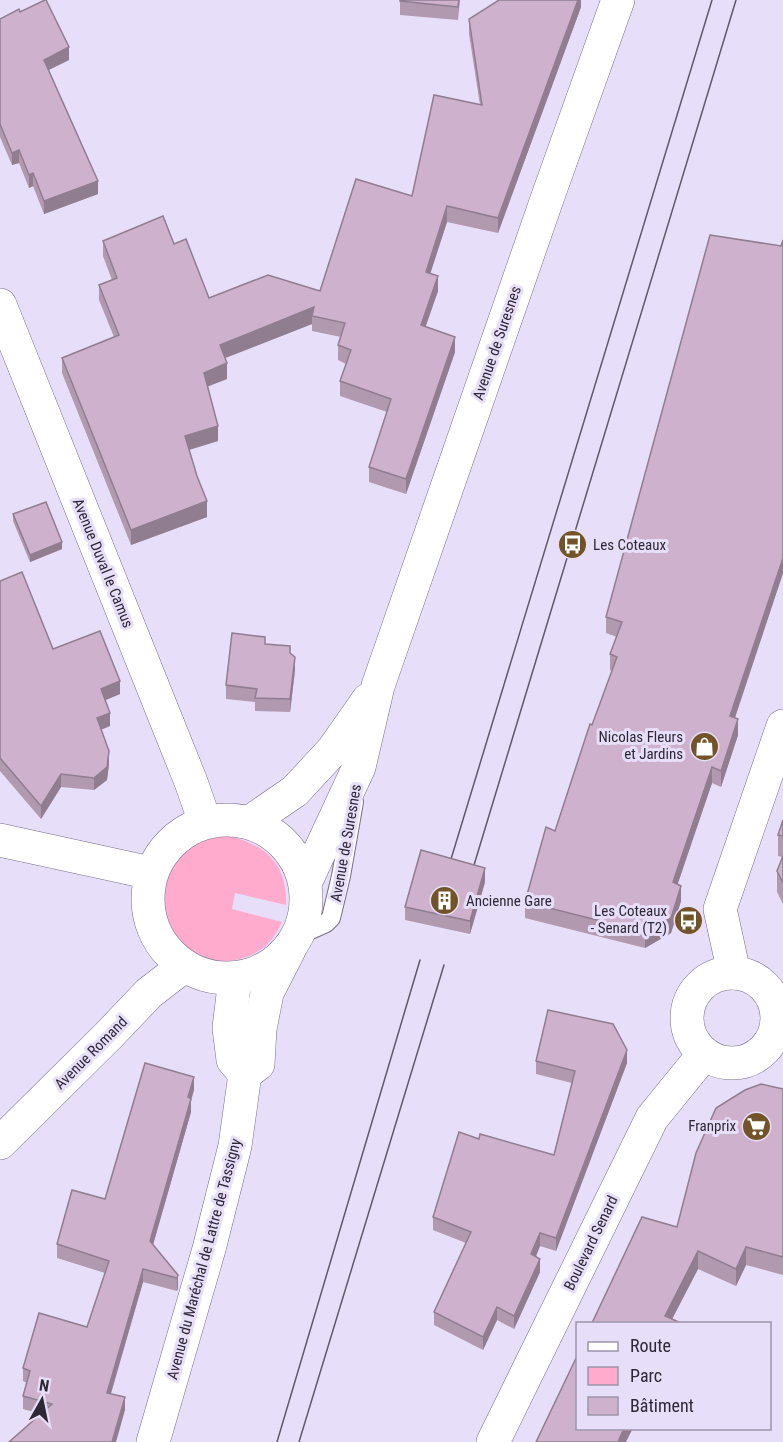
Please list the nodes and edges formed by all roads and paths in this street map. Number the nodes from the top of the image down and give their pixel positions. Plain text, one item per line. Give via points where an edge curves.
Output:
1 (618, 0) edge
2 (0, 305) edge
3 (378, 686) junction
4 (783, 726) edge
5 (359, 767) junction
6 (205, 822) junction
7 (249, 822) junction
8 (0, 840) edge
9 (151, 873) junction
10 (306, 881) junction
11 (294, 942) junction
12 (184, 966) junction
13 (734, 973) junction
14 (235, 978) junction
15 (780, 1028) edge
16 (704, 1054) junction
17 (246, 1074) junction
18 (0, 1143) edge
19 (153, 1442) edge
20 (493, 1442) edge

1 - 3 street, Avenue de Suresnes
2 - 6 street, Avenue Duval le Camus
3 - 5 street, Avenue de Suresnes
3 - 7 street, Avenue de Suresnes via 333,750 295,791
4 - 13 street via 720,909
5 - 10 street, Avenue de Suresnes
5 - 11 lane, Avenue de Suresnes via 331,918
6 - 7 street
6 - 9 street via 182,833 163,850
7 - 10 street via 275,834 295,855
8 - 9 street
9 - 12 street via 147,899 151,926 165,949
10 - 11 street via 307,909
11 - 14 street via 265,969
11 - 17 street, Avenue du Maréchal de Lattre de Tassigny via 267,993 258,1064
12 - 14 street via 208,976
12 - 18 street, Avenue Romand via 149,993
13 - 15 street via 762,984 772,996
13 - 16 street via 718,975 694,994 687,1013 688,1029
14 - 17 street via 229,1028 233,1060
15 - 16 street via 768,1047 741,1063 718,1061
16 - 20 street, Boulevard Senard via 652,1118
17 - 19 street, Avenue du Maréchal de Lattre de Tassigny via 235,1146 209,1249

